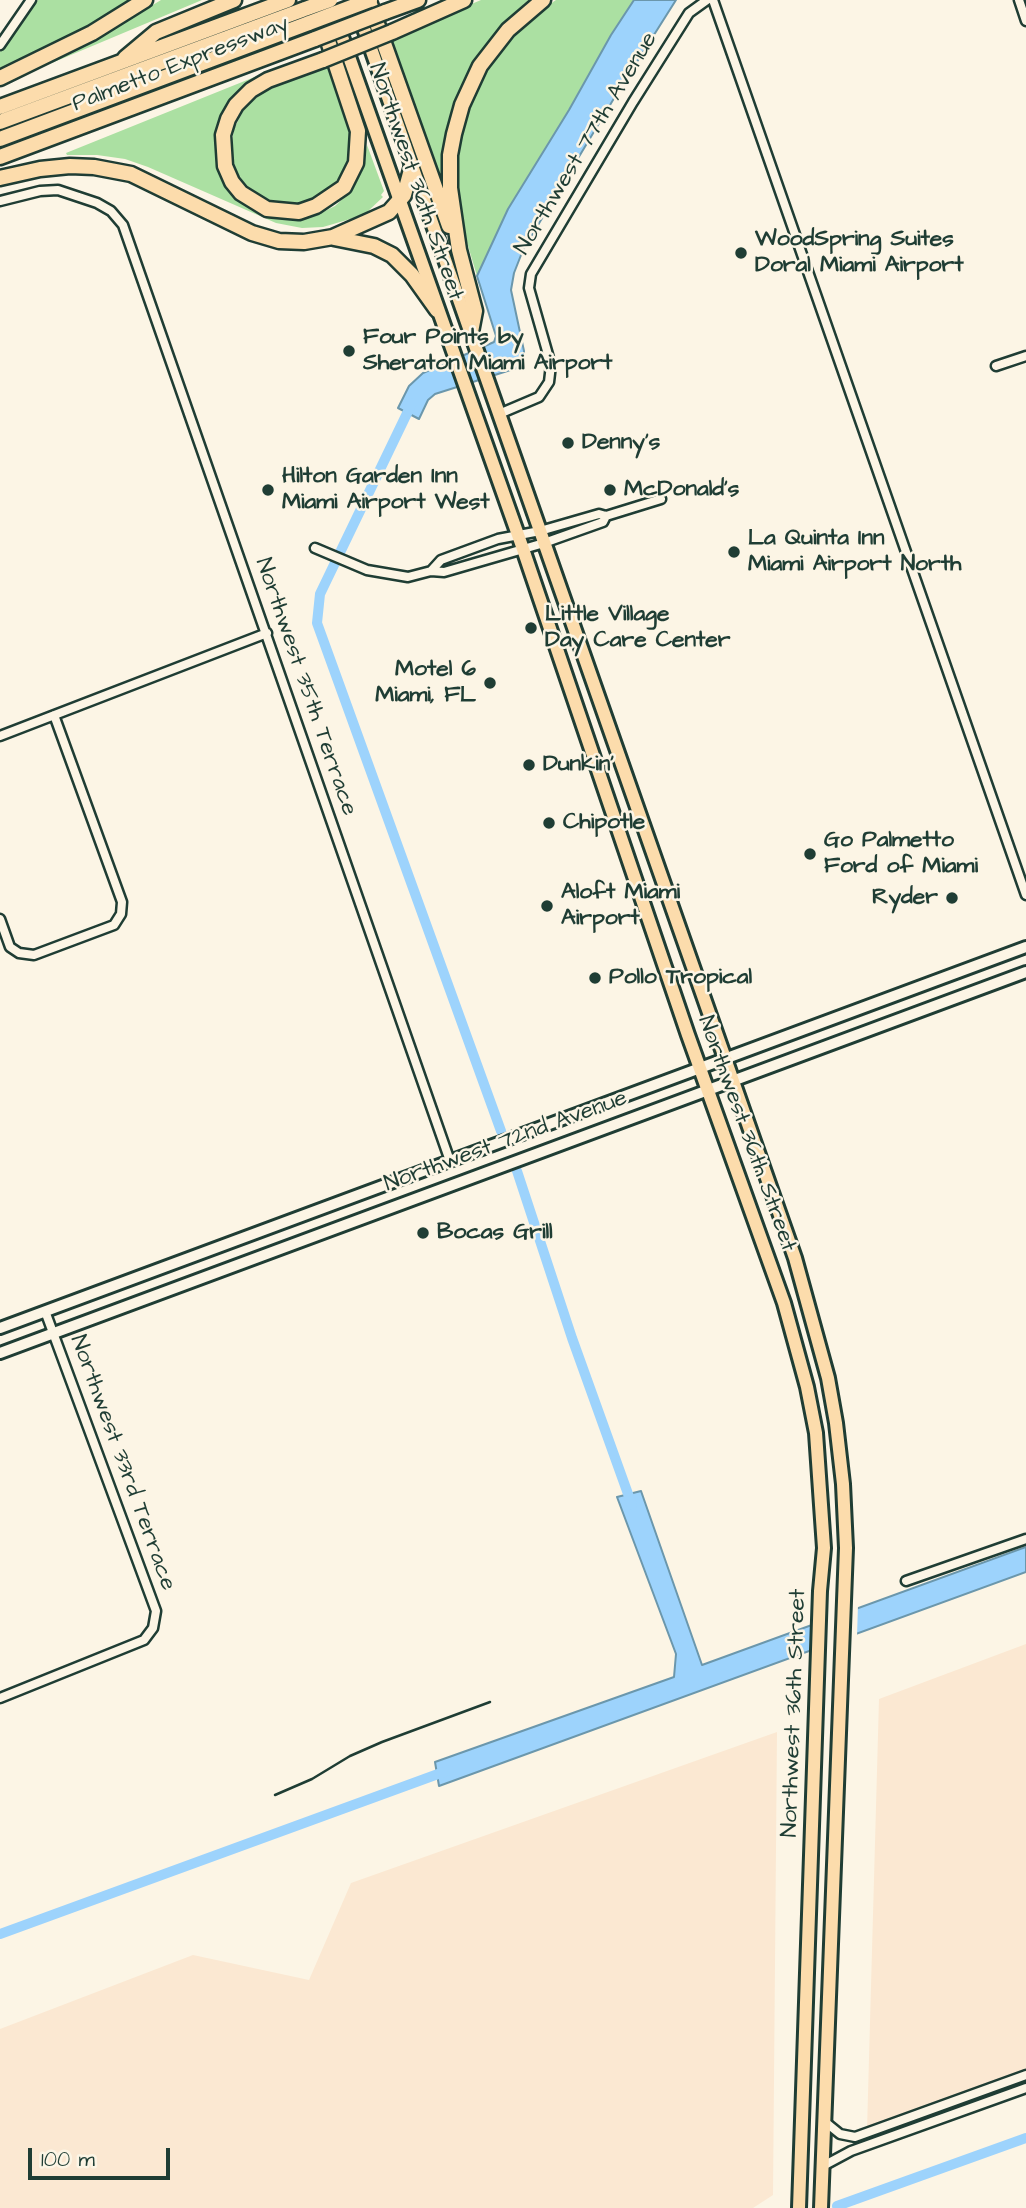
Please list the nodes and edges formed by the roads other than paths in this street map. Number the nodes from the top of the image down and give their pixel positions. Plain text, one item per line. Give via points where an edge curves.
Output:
1 (31, 0) edge
2 (145, 0) edge
3 (234, 0) edge
4 (288, 0) edge
5 (329, 0) edge
6 (354, 0) edge
7 (369, 0) edge
8 (418, 0) edge
9 (464, 0) edge
10 (543, 0) edge
11 (707, 0) edge
12 (713, 0) edge
13 (1019, 0) edge
14 (309, 11) edge
15 (1026, 21) edge
16 (0, 45) edge
17 (113, 67) junction
18 (0, 78) edge
19 (0, 107) edge
20 (0, 122) edge
21 (0, 139) edge
22 (0, 158) edge
23 (412, 166) junction
24 (0, 178) edge
25 (0, 201) edge
26 (400, 202) junction
27 (333, 237) junction
28 (459, 250) junction
29 (437, 310) junction
30 (471, 332) junction
31 (1026, 356) edge
32 (996, 366) dead end
33 (499, 414) junction
34 (661, 499) dead end
35 (518, 535) junction
36 (542, 537) junction
37 (315, 548) dead end
38 (523, 549) junction
39 (431, 571) junction
40 (267, 634) junction
41 (587, 667) junction
42 (566, 674) junction
43 (54, 715) junction
44 (0, 736) edge
45 (1026, 895) edge
46 (0, 919) edge
47 (1026, 947) edge
48 (1026, 972) edge
49 (724, 1058) junction
50 (700, 1067) junction
51 (733, 1081) junction
52 (708, 1089) junction
53 (450, 1161) junction
54 (237, 1240) junction
55 (246, 1261) junction
56 (46, 1311) junction
57 (0, 1328) edge
58 (54, 1334) junction
59 (4, 1350) edge
60 (1026, 1539) edge
61 (906, 1581) dead end
62 (0, 1698) edge
63 (1026, 2075) edge
64 (1026, 2088) edge
65 (824, 2121) junction
66 (822, 2166) junction
67 (799, 2208) edge
68 (821, 2208) edge

1 - 16 street
2 - 18 highway via 92,33
3 - 17 highway via 156,32
4 - 17 highway, Palmetto Expressway
5 - 14 highway, bridge
5 - 26 main road, Northwest 36th Street
6 - 23 main road, Northwest 36th Street
7 - 14 highway, bridge
7 - 28 highway
8 - 22 highway, Palmetto Expressway, bridge
9 - 14 highway, bridge via 392,32 323,60 268,80 236,105 223,135 225,166 241,193 267,209 299,212 316,206 344,187 356,163 358,131
10 - 28 highway via 496,43 480,66 458,116 450,176
11 - 33 street, Northwest 77th Avenue via 689,13 531,274 528,288 551,365 549,382 539,397
12 - 45 street
13 - 15 street
14 - 20 highway
14 - 21 highway
17 - 19 highway, Palmetto Expressway
23 - 26 highway
23 - 30 main road, Northwest 36th Street
24 - 27 highway via 40,169 94,167 131,174 279,241
25 - 40 street, Northwest 35th Terrace via 58,190 97,203 122,225
26 - 27 highway via 385,215
26 - 29 main road, Northwest 36th Street
27 - 29 highway via 392,255
28 - 30 highway via 475,311
29 - 35 main road, Northwest 36th Street
30 - 33 main road, Northwest 36th Street
31 - 32 street
33 - 36 main road, Northwest 36th Street
34 - 36 street via 606,516 603,522
35 - 36 street
35 - 38 main road, Northwest 36th Street
35 - 39 street via 441,559
36 - 38 street
36 - 41 main road, Northwest 36th Street
37 - 39 street via 367,570 408,577
38 - 39 street via 444,572
38 - 42 main road, Northwest 36th Street
40 - 43 street
40 - 53 street, Northwest 35th Terrace
41 - 42 main road
41 - 49 main road, Northwest 36th Street
42 - 50 main road, Northwest 36th Street
43 - 44 street
43 - 46 street via 122,902 121,914 114,925 34,955 10,947
47 - 49 main road, Northwest 72nd Avenue
48 - 51 main road, Northwest 72nd Avenue
49 - 50 main road, Northwest 72nd Avenue
49 - 51 main road, Northwest 36th Street
50 - 52 main road, Northwest 36th Street
50 - 53 main road, Northwest 72nd Avenue
51 - 52 main road, Northwest 72nd Avenue
51 - 65 main road, Northwest 36th Street via 795,1258 825,1364 843,1484 846,1548
52 - 55 main road, Northwest 72nd Avenue
52 - 67 main road, Northwest 36th Street via 784,1303 807,1387 821,1490 824,1548
53 - 54 main road, Northwest 72nd Avenue
54 - 55 main road
54 - 56 main road, Northwest 72nd Avenue
55 - 58 main road, Northwest 72nd Avenue
56 - 57 main road, Northwest 72nd Avenue
56 - 58 street, Northwest 33rd Terrace
58 - 59 main road, Northwest 72nd Avenue
58 - 62 street, Northwest 33rd Terrace via 156,1611 153,1628 144,1640
60 - 61 street
63 - 65 street via 855,2137 840,2134
64 - 66 street via 851,2151
65 - 66 main road, Northwest 36th Street
66 - 68 main road, Northwest 36th Street

